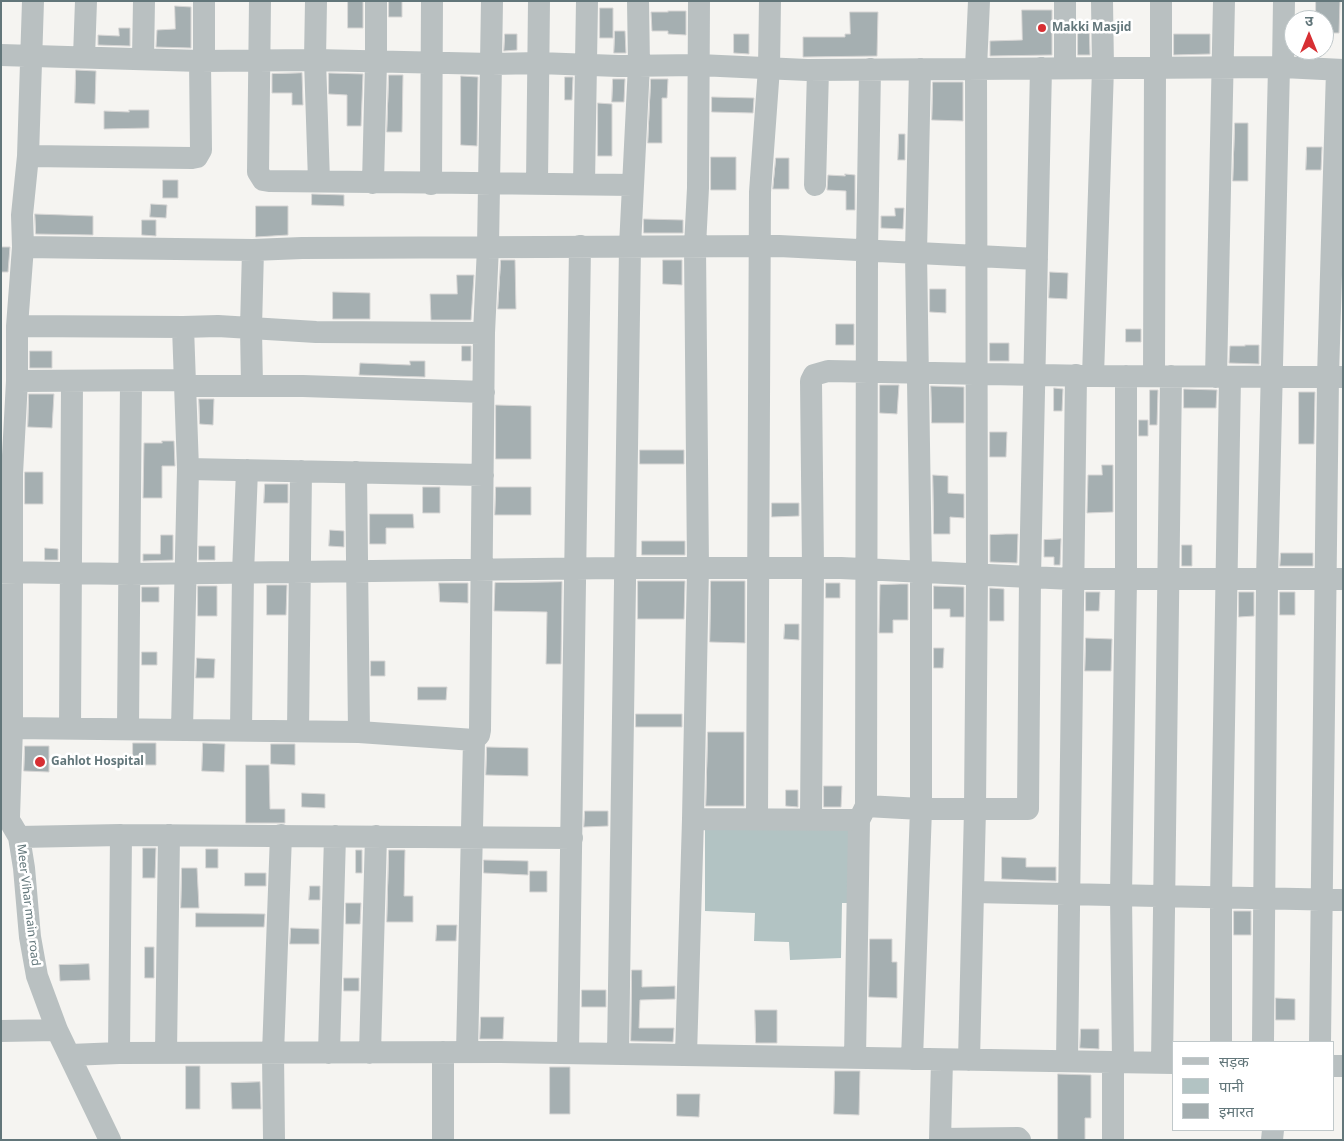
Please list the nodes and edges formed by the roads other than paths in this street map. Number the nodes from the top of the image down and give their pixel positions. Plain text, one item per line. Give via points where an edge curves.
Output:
1 (33, 1) edge
2 (86, 1) edge
3 (144, 1) edge
4 (204, 1) edge
5 (260, 1) edge
6 (316, 1) edge
7 (376, 1) edge
8 (432, 1) edge
9 (492, 1) edge
10 (539, 1) edge
11 (587, 1) edge
12 (638, 1) edge
13 (699, 1) edge
14 (770, 1) edge
15 (979, 1) edge
16 (1065, 1) edge
17 (1102, 1) edge
18 (1161, 1) edge
19 (1224, 1) edge
20 (1284, 1) edge
21 (1, 55) edge
22 (31, 56) junction
23 (84, 57) junction
24 (143, 59) junction
25 (315, 60) junction
26 (202, 61) junction
27 (259, 61) junction
28 (376, 61) junction
29 (432, 63) junction
30 (539, 63) junction
31 (492, 64) junction
32 (588, 65) junction
33 (639, 65) junction
34 (699, 65) junction
35 (769, 68) junction
36 (976, 68) junction
37 (1040, 68) junction
38 (1064, 68) junction
39 (1103, 68) junction
40 (1223, 68) junction
41 (1281, 68) junction
42 (870, 69) junction
43 (920, 69) junction
44 (1158, 69) junction
45 (818, 70) junction
46 (1340, 70) edge
47 (28, 156) junction
48 (319, 182) junction
49 (489, 182) junction
50 (373, 183) junction
51 (537, 183) junction
52 (431, 184) junction
53 (584, 184) junction
54 (815, 184) dead end
55 (633, 185) junction
56 (580, 246) junction
57 (630, 246) junction
58 (695, 246) junction
59 (760, 246) junction
60 (23, 247) junction
61 (488, 247) junction
62 (253, 250) junction
63 (867, 251) junction
64 (916, 253) junction
65 (978, 256) junction
66 (1037, 259) junction
67 (18, 326) junction
68 (183, 327) junction
69 (250, 328) junction
70 (484, 334) junction
71 (9, 354) edge
72 (867, 372) junction
73 (918, 372) junction
74 (978, 373) junction
75 (1034, 375) junction
76 (1084, 376) junction
77 (1126, 376) junction
78 (1162, 376) junction
79 (1223, 377) junction
80 (1272, 377) junction
81 (1336, 377) edge
82 (17, 381) junction
83 (72, 382) junction
84 (131, 382) junction
85 (185, 383) junction
86 (252, 386) junction
87 (484, 392) junction
88 (8, 418) edge
89 (188, 469) junction
90 (247, 470) junction
91 (301, 471) junction
92 (356, 472) junction
93 (7, 474) edge
94 (483, 475) junction
95 (576, 568) junction
96 (626, 568) junction
97 (698, 568) junction
98 (757, 568) junction
99 (813, 568) junction
100 (482, 570) junction
101 (868, 570) junction
102 (357, 571) junction
103 (6, 572) edge
104 (72, 572) junction
105 (243, 572) junction
106 (300, 572) junction
107 (921, 572) junction
108 (186, 573) junction
109 (130, 574) junction
110 (978, 574) junction
111 (1030, 577) junction
112 (1072, 579) junction
113 (1126, 579) junction
114 (1167, 579) junction
115 (1226, 579) junction
116 (1268, 579) junction
117 (1335, 579) edge
118 (12, 728) junction
119 (70, 728) junction
120 (128, 728) junction
121 (182, 729) junction
122 (241, 730) junction
123 (298, 731) junction
124 (359, 732) junction
125 (474, 740) junction
126 (921, 809) junction
127 (974, 809) junction
128 (863, 813) junction
129 (757, 818) junction
130 (693, 819) junction
131 (811, 819) junction
132 (10, 821) edge
133 (121, 835) junction
134 (169, 835) junction
135 (281, 835) junction
136 (335, 836) junction
137 (376, 836) junction
138 (471, 837) junction
139 (572, 838) junction
140 (973, 892) junction
141 (1070, 894) junction
142 (1121, 895) junction
143 (1164, 896) junction
144 (1221, 898) junction
145 (1264, 899) junction
146 (1332, 900) edge
147 (57, 1030) junction
148 (1, 1031) edge
149 (1221, 1041) edge
150 (1263, 1041) edge
151 (1320, 1041) edge
152 (443, 1052) junction
153 (467, 1052) junction
154 (119, 1053) junction
155 (166, 1053) junction
156 (273, 1053) junction
157 (329, 1053) junction
158 (370, 1053) junction
159 (568, 1054) junction
160 (618, 1054) junction
161 (70, 1055) junction
162 (686, 1055) junction
163 (855, 1058) junction
164 (912, 1059) junction
165 (942, 1060) junction
166 (969, 1060) junction
167 (1068, 1061) junction
168 (1118, 1062) junction
169 (1167, 1063) edge
170 (940, 1139) edge
171 (110, 1140) edge
172 (274, 1140) edge
173 (442, 1140) edge
174 (1020, 1140) edge
175 (1113, 1140) edge

1 - 22 street, Meer Vihar main road
2 - 23 street
3 - 24 street
4 - 26 street
5 - 27 street
6 - 25 street
7 - 28 street
8 - 29 street
9 - 31 street
10 - 30 street
11 - 32 street
12 - 33 street
13 - 34 street
14 - 35 street
15 - 36 street
16 - 38 street
17 - 39 street
18 - 44 street
19 - 40 street
20 - 41 street
21 - 22 street
22 - 23 street
22 - 47 street, Meer Vihar main road
23 - 24 street
24 - 26 street
25 - 27 street
25 - 28 street
25 - 48 street
26 - 27 street
26 - 47 street via 201,150 198,157
27 - 48 street via 260,177 269,182
28 - 29 street
28 - 50 street
29 - 31 street
29 - 52 street
30 - 31 street
30 - 32 street
30 - 51 street
31 - 49 street
32 - 33 street
32 - 53 street
33 - 34 street
33 - 55 street
34 - 35 street
34 - 58 street
35 - 45 street
35 - 59 street via 760,192
36 - 37 street
36 - 43 street
36 - 65 street
37 - 38 street
37 - 66 street
38 - 39 street
39 - 44 street
39 - 76 street
40 - 41 street
40 - 44 street
40 - 79 street
41 - 46 street
41 - 80 street
42 - 43 street
42 - 45 street
42 - 63 street
43 - 64 street
44 - 78 street
45 - 54 street
46 - 81 street
47 - 60 street, Meer Vihar main road
48 - 50 street
49 - 51 street
49 - 52 street
49 - 61 street
50 - 52 street
51 - 53 street
53 - 55 street
55 - 57 street
56 - 57 street
56 - 61 street
56 - 95 street
57 - 58 street
57 - 96 street
58 - 59 street
58 - 97 street
59 - 63 street
59 - 98 street
60 - 62 street
60 - 67 street, Meer Vihar main road
61 - 62 street
61 - 70 street
62 - 69 street
63 - 64 street
63 - 72 street
64 - 65 street
64 - 73 street
65 - 66 street
65 - 74 street
66 - 75 street
67 - 68 street
67 - 71 street, Meer Vihar main road
68 - 69 street
68 - 85 street
69 - 70 street
69 - 86 street
70 - 87 street
71 - 82 street, Meer Vihar main road
72 - 73 street
72 - 99 street via 822,371 811,381
72 - 101 street
73 - 74 street
73 - 107 street
74 - 75 street
74 - 110 street
75 - 76 street
75 - 111 street
76 - 77 street
76 - 112 street
77 - 78 street
77 - 113 street
78 - 79 street
78 - 114 street
79 - 80 street
79 - 115 street
80 - 81 street
80 - 116 street
81 - 117 street
82 - 83 street
82 - 88 street, Meer Vihar main road
83 - 84 street
83 - 104 street
84 - 85 street
84 - 109 street
85 - 86 street
85 - 89 street
86 - 87 street
87 - 94 street
88 - 93 street, Meer Vihar main road
89 - 90 street
89 - 108 street
90 - 91 street
90 - 105 street
91 - 92 street
91 - 106 street
92 - 94 street
92 - 102 street
93 - 103 street, Meer Vihar main road
94 - 100 street
95 - 96 street
95 - 100 street
95 - 139 street
96 - 97 street
96 - 160 street
97 - 98 street
97 - 130 street
98 - 99 street
98 - 129 street
99 - 101 street
99 - 131 street
100 - 102 street
100 - 125 street via 480,730
101 - 107 street
101 - 128 street
102 - 106 street
102 - 124 street
103 - 104 street
103 - 118 street, Meer Vihar main road
104 - 109 street
104 - 119 street
105 - 106 street
105 - 108 street
105 - 122 street
106 - 123 street
107 - 110 street
107 - 126 street
108 - 109 street
108 - 121 street
109 - 120 street
110 - 111 street
110 - 127 street
111 - 112 street
111 - 127 street via 1029,808
112 - 113 street
112 - 141 street
113 - 114 street
113 - 142 street
114 - 115 street
114 - 143 street
115 - 116 street
115 - 144 street
116 - 117 street
116 - 145 street
117 - 146 street
118 - 119 street
118 - 132 street, Meer Vihar main road
119 - 120 street
120 - 121 street
121 - 122 street
122 - 123 street
123 - 124 street
124 - 125 street
125 - 138 street
126 - 127 street
126 - 128 street
126 - 164 street
127 - 140 street
128 - 131 street
128 - 163 street
129 - 130 street
129 - 131 street
130 - 162 street
132 - 133 street
132 - 147 street, Meer Vihar main road via 24,868 37,976
133 - 134 street
133 - 154 street
134 - 135 street
134 - 155 street
135 - 136 street
135 - 156 street
136 - 137 street
136 - 157 street
137 - 138 street
137 - 158 street
138 - 139 street
138 - 153 street
139 - 159 street
140 - 141 street
140 - 166 street
141 - 142 street
141 - 167 street
142 - 143 street
142 - 168 street
143 - 144 street
143 - 169 street
144 - 145 street
144 - 149 street
145 - 146 street
145 - 150 street
146 - 151 street
147 - 148 street
147 - 161 street, Meer Vihar main road
152 - 153 street
152 - 158 street
152 - 173 street
153 - 159 street
154 - 155 street
154 - 161 street
155 - 156 street
156 - 157 street
156 - 172 street
157 - 158 street
159 - 160 street
160 - 162 street
161 - 171 street, Meer Vihar main road
162 - 163 street
163 - 164 street
164 - 165 street
165 - 166 street
165 - 170 street
166 - 167 street
167 - 168 street
168 - 169 street
168 - 175 street
170 - 174 street

